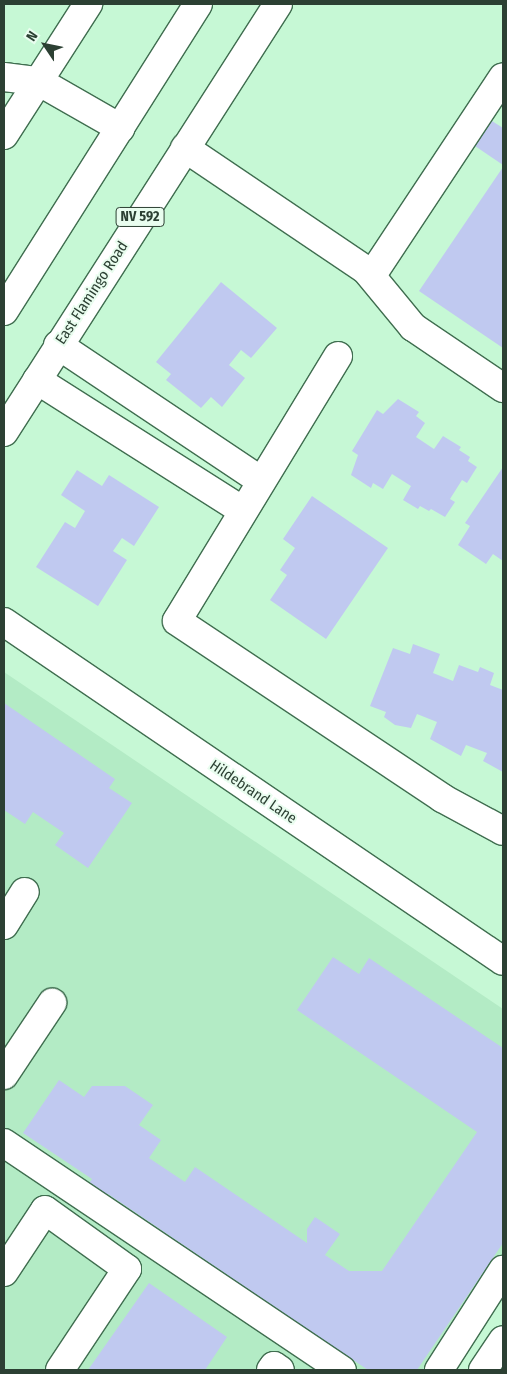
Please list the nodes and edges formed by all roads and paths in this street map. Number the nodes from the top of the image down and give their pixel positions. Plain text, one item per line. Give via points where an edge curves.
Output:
1 (88, 4) edge
2 (198, 4) edge
3 (278, 4) edge
4 (4, 77) edge
5 (503, 77) edge
6 (38, 81) junction
7 (120, 128) junction
8 (4, 135) edge
9 (185, 148) junction
10 (372, 275) junction
11 (4, 311) edge
12 (58, 345) junction
13 (338, 356) dead end
14 (37, 380) junction
15 (503, 388) edge
16 (155, 410) junction
17 (4, 432) edge
18 (134, 442) junction
19 (261, 481) junction
20 (242, 510) junction
21 (4, 622) edge
22 (503, 831) edge
23 (25, 892) dead end
24 (4, 925) edge
25 (503, 960) edge
26 (52, 1003) dead end
27 (4, 1075) edge
28 (4, 1143) edge
29 (503, 1270) edge
30 (4, 1272) edge
31 (503, 1340) edge
32 (60, 1370) edge
33 (271, 1370) edge
34 (280, 1370) edge
35 (342, 1370) edge
36 (439, 1370) edge
37 (483, 1370) edge

1 - 6 main road
2 - 7 main road
3 - 9 main road, East Flamingo Road / NV 592
4 - 6 main road
5 - 10 main road
6 - 7 main road
6 - 8 main road
7 - 11 main road
9 - 10 main road
9 - 12 main road, East Flamingo Road / NV 592
10 - 15 main road via 413,327
12 - 14 main road, East Flamingo Road / NV 592
12 - 16 main road
13 - 19 main road
14 - 17 main road, East Flamingo Road / NV 592
14 - 18 main road
16 - 18 main road
16 - 19 main road
18 - 20 main road
19 - 20 main road
20 - 22 main road via 177,621 442,798
21 - 25 main road, Hildebrand Lane
23 - 24 main road
26 - 27 main road
28 - 35 main road
29 - 36 main road
30 - 32 main road via 45,1210 126,1269
31 - 37 main road
33 - 34 main road via 274,1366

